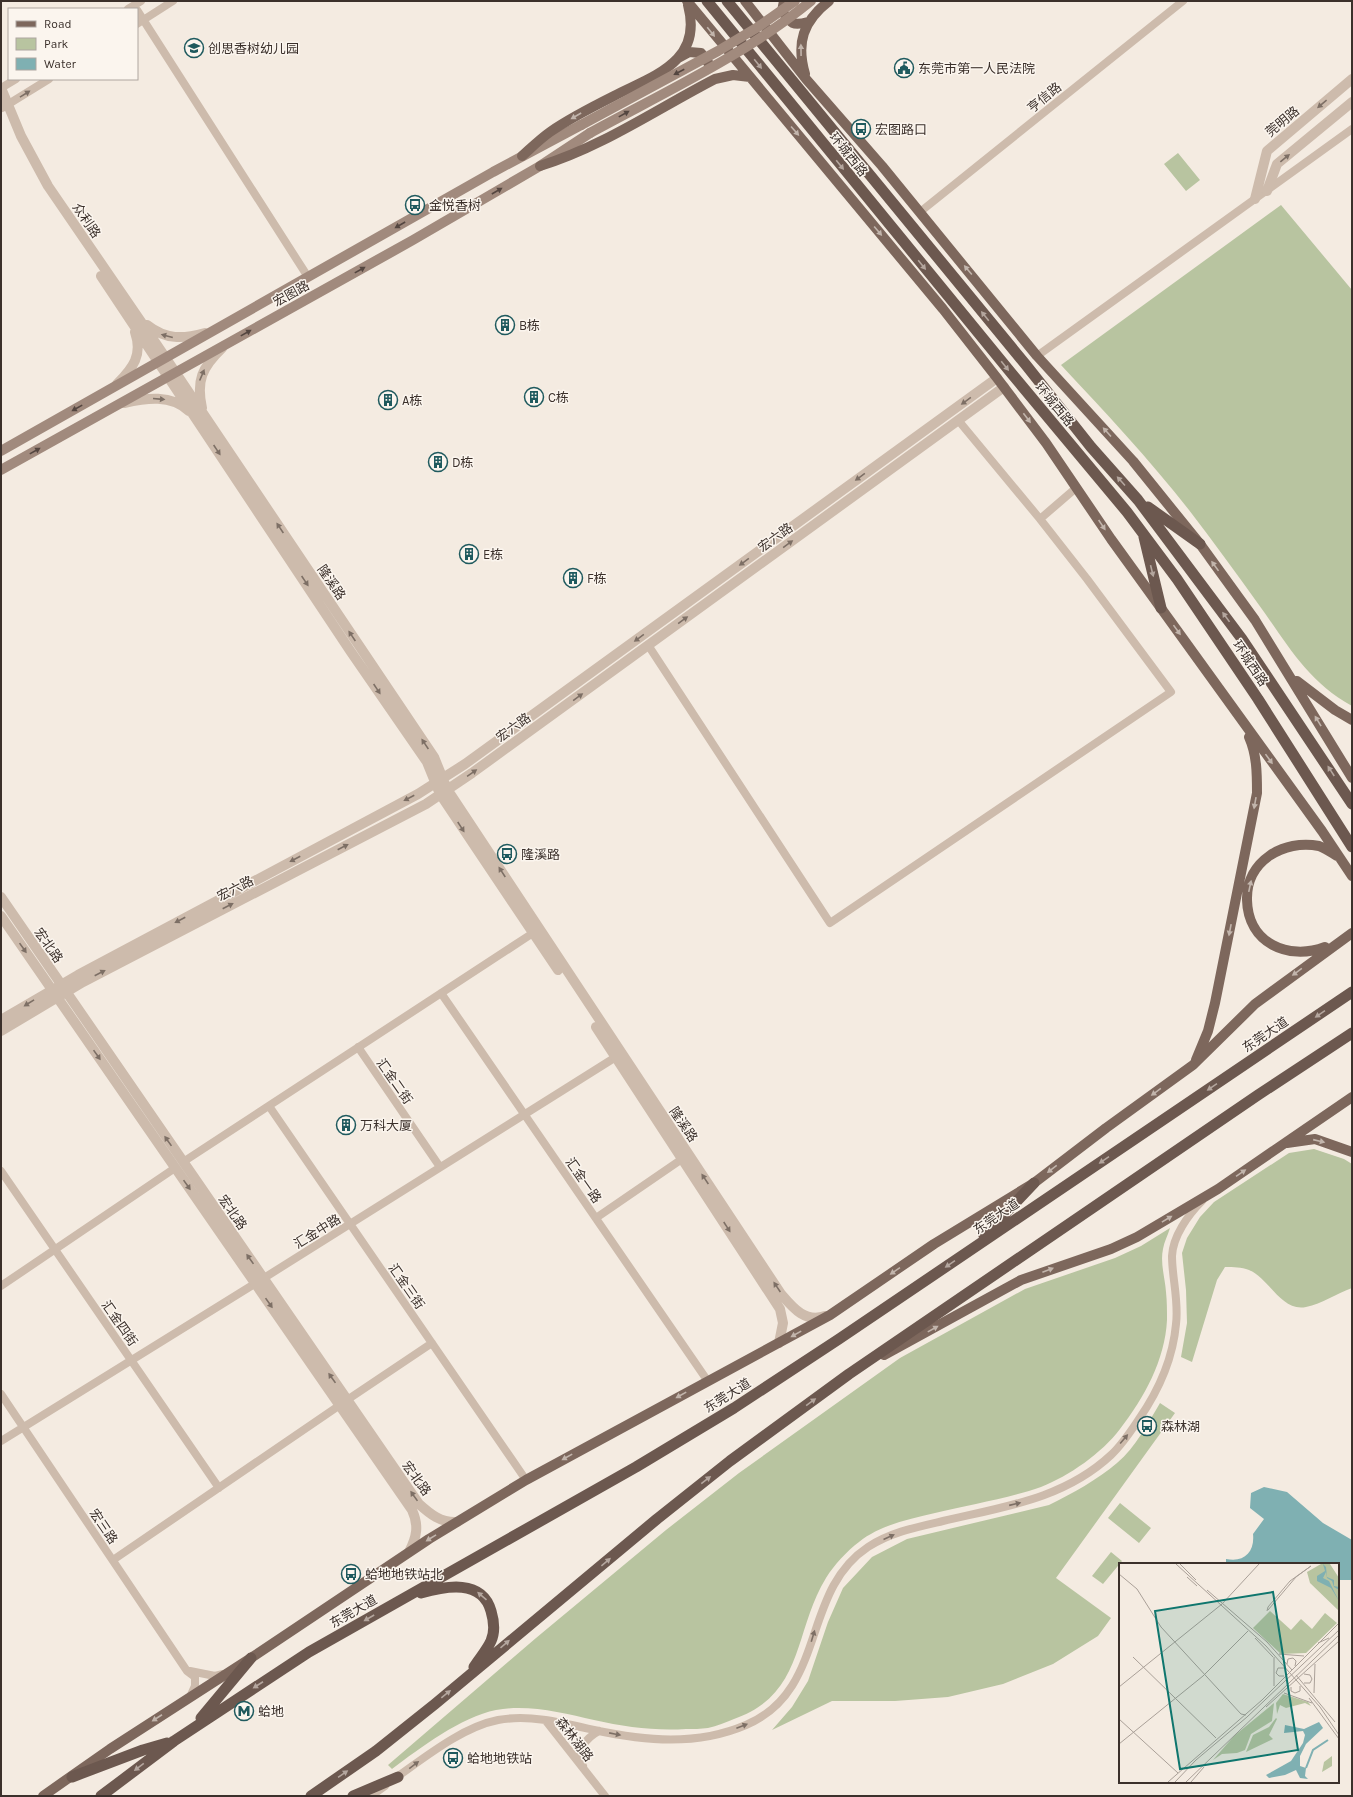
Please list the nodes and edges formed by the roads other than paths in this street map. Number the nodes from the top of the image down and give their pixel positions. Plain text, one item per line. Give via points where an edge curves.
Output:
1 (173, 1) edge
2 (687, 1) edge
3 (707, 1) edge
4 (727, 1) edge
5 (745, 1) edge
6 (784, 1) edge
7 (795, 1) edge
8 (811, 1) edge
9 (829, 1) edge
10 (1183, 1) edge
11 (140, 22) edge
12 (808, 22) junction
13 (678, 58) junction
14 (750, 77) junction
15 (806, 79) junction
16 (1352, 79) edge
17 (14, 80) edge
18 (47, 80) edge
19 (1, 88) edge
20 (698, 89) junction
21 (1352, 102) edge
22 (4, 106) edge
23 (1352, 129) edge
24 (522, 156) junction
25 (540, 166) junction
26 (1267, 191) junction
27 (1255, 199) junction
28 (920, 212) junction
29 (308, 278) junction
30 (136, 321) junction
31 (218, 329) junction
32 (225, 345) junction
33 (1037, 356) junction
34 (162, 360) junction
35 (172, 375) junction
36 (997, 378) junction
37 (1004, 387) junction
38 (111, 389) junction
39 (120, 404) junction
40 (199, 415) junction
41 (958, 420) junction
42 (1, 451) edge
43 (1, 470) edge
44 (1076, 488) junction
45 (1138, 500) junction
46 (1040, 520) junction
47 (1143, 533) junction
48 (1200, 544) junction
49 (1161, 608) junction
50 (648, 645) junction
51 (1291, 676) junction
52 (1352, 720) edge
53 (1244, 724) junction
54 (1352, 778) edge
55 (439, 781) junction
56 (444, 792) junction
57 (1352, 804) edge
58 (1352, 847) edge
59 (1340, 858) junction
60 (1350, 874) edge
61 (1, 897) edge
62 (1, 916) edge
63 (533, 932) junction
64 (1352, 933) edge
65 (1338, 942) junction
66 (59, 991) junction
67 (1352, 992) edge
68 (441, 993) junction
69 (1, 1020) edge
70 (1, 1031) edge
71 (1352, 1033) edge
72 (358, 1048) junction
73 (619, 1055) junction
74 (1193, 1065) junction
75 (1352, 1097) edge
76 (269, 1106) junction
77 (524, 1114) junction
78 (1285, 1143) junction
79 (1352, 1152) edge
80 (682, 1159) junction
81 (179, 1165) junction
82 (440, 1167) junction
83 (1, 1171) edge
84 (1034, 1183) junction
85 (1208, 1195) junction
86 (596, 1218) junction
87 (350, 1224) junction
88 (55, 1249) junction
89 (969, 1251) junction
90 (259, 1281) junction
91 (1, 1286) edge
92 (830, 1315) junction
93 (432, 1343) junction
94 (779, 1343) junction
95 (131, 1360) junction
96 (849, 1374) junction
97 (707, 1380) junction
98 (1, 1394) edge
99 (344, 1403) junction
100 (23, 1427) junction
101 (1, 1441) edge
102 (526, 1480) junction
103 (219, 1488) junction
104 (457, 1522) junction
105 (409, 1552) junction
106 (113, 1560) junction
107 (403, 1598) junction
108 (251, 1658) junction
109 (187, 1671) junction
110 (228, 1672) junction
111 (465, 1679) junction
112 (190, 1697) junction
113 (546, 1720) junction
114 (194, 1726) junction
115 (599, 1731) junction
116 (174, 1741) junction
117 (586, 1772) junction
118 (72, 1777) junction
119 (398, 1777) junction
120 (42, 1796) edge
121 (101, 1796) edge
122 (311, 1796) edge
123 (353, 1796) edge
124 (371, 1796) edge
125 (605, 1796) edge

1 - 11 street
2 - 13 main road via 692,30 687,45
2 -> 14 main road
3 -> 47 highway, 环城西路
45 -> 4 highway, 环城西路 via 1091,447
5 - 15 main road
6 - 12 main road via 782,11 789,22
7 -> 24 main road, 宏图路, bridge via 718,51
25 -> 8 main road, 宏图路, bridge via 590,133 724,60
9 - 12 main road
10 - 28 street, 亨信路
11 - 29 street
15 -> 12 main road via 801,60 801,41
13 - 20 main road via 689,52 701,53 708,61 711,72
13 -> 24 main road via 665,70 549,133
14 - 20 main road via 733,75 716,79
14 -> 36 main road via 943,309
15 - 28 main road
16 -> 27 street, 莞明路 via 1267,151
17 - 19 street
22 -> 18 street
19 - 22 street, 众利路
20 - 25 main road via 594,145
26 -> 21 street via 1277,164
22 - 30 street, 众利路 via 43,190
23 - 26 street
24 -> 29 main road, 宏图路
32 -> 25 main road, 宏图路
26 - 27 street
27 - 33 street
33 -> 28 main road
29 - 31 main road, 宏图路
31 -> 30 street via 192,337 177,338 155,332
30 - 34 street, 众利路
30 - 38 street via 138,353 125,376
31 - 34 main road, 宏图路
32 - 35 main road, 宏图路
40 -> 32 street via 198,387 201,376
48 -> 33 main road via 1133,461
34 - 35 street, 隆溪路
34 - 38 main road, 宏图路
35 - 39 main road, 宏图路
35 - 40 street, 隆溪路
36 - 37 main road
36 -> 55 street, 宏六路
37 - 41 street, 宏六路
37 -> 44 main road
38 -> 42 main road, 宏图路
39 -> 40 street via 157,398 174,401
43 -> 39 main road, 宏图路
40 - 55 street, 隆溪路 via 351,652
41 - 46 street
50 -> 41 street, 宏六路
44 - 46 street
44 -> 49 main road
45 - 48 highway
57 -> 45 highway, 环城西路 via 1242,639
46 - 50 street via 1171,692 830,923
47 -> 49 highway
47 - 58 highway, 环城西路 via 1258,698
51 -> 48 main road via 1255,620
49 -> 53 main road
56 -> 50 street, 宏六路
51 - 52 main road
54 -> 51 main road
53 -> 59 main road
53 -> 74 main road via 1254,749 1257,794 1215,1003 1208,1031
55 - 56 street, 隆溪路
55 -> 66 street, 宏六路
56 -> 63 street, 隆溪路
66 -> 56 street, 宏六路 via 426,804
73 -> 56 street, 隆溪路
59 - 60 main road
65 -> 59 main road via 1312,952 1292,953 1276,947 1262,937 1251,919 1247,899 1250,881 1261,862 1276,851 1295,845 1320,846
61 - 66 street, 宏北路
62 -> 66 street, 宏北路
63 - 68 street
63 - 73 street, 隆溪路
64 - 65 main road
65 -> 74 main road via 1255,1004
66 -> 69 street, 宏六路
66 - 70 street, 宏六路
66 - 81 street, 宏北路
67 -> 89 highway, 东莞大道
68 - 72 street
68 - 77 street, 汇金一路
71 - 96 highway
72 - 76 street
72 - 82 street, 汇金二街
73 - 77 street, 汇金中路
73 - 80 street, 隆溪路
92 -> 73 street, 隆溪路 via 810,1318 796,1310 785,1298
74 -> 84 main road
75 - 78 main road
76 - 81 street
76 - 87 street, 汇金三街
77 - 82 street, 汇金中路
77 - 86 street, 汇金一路
78 -> 79 main road via 1316,1139
85 -> 78 main road
80 - 86 street
80 -> 94 street, 隆溪路 via 780,1309 784,1323
81 - 88 street
81 - 90 street, 宏北路
82 - 87 street, 汇金中路
83 - 88 street, 汇金四街
84 - 89 highway
84 -> 92 main road via 934,1244
96 -> 85 main road via 1021,1280 1111,1249
115 -> 85 street via 668,1740 710,1738 747,1725 772,1710 788,1693 800,1673 834,1583 866,1549 904,1530 1046,1496 1088,1472 1111,1455 1142,1415 1159,1386 1171,1355 1177,1322 1172,1252 1178,1234 1192,1211
86 - 97 street, 汇金一路
87 - 90 street, 汇金中路
87 - 93 street, 汇金三街
88 - 91 street
88 - 95 street, 汇金四街
89 -> 107 highway, 东莞大道 via 734,1408
90 - 95 street, 汇金中路
90 - 99 street, 宏北路
92 -> 94 main road
93 - 99 street
93 - 102 street, 汇金三街
94 - 97 main road
95 - 100 street, 汇金中路
95 - 103 street, 汇金四街
111 -> 96 highway via 730,1461
97 -> 102 main road
98 - 100 street, 宏三路
99 - 103 street
104 -> 99 street, 宏北路 via 437,1518 419,1504
99 - 105 street, 宏北路 via 416,1519 417,1528
100 - 101 street, 汇金中路
100 - 106 street, 宏三路
102 - 104 main road
103 - 106 street
104 -> 105 main road
105 - 108 main road
106 - 109 street, 宏三路
111 -> 107 highway via 491,1641 494,1622 488,1602 479,1592 459,1586
107 -> 114 highway, 东莞大道 via 309,1652
108 - 110 main road
108 - 114 highway
109 - 110 street via 215,1676
109 - 112 street, 宏三路 via 195,1677 195,1686
110 - 112 main road
122 -> 111 highway via 376,1751
112 -> 118 main road
113 - 115 street
113 - 117 street, 森林湖路
119 -> 113 street via 443,1745 477,1728 498,1720
114 - 116 highway, 东莞大道
115 - 117 street, 森林湖路 via 590,1736 581,1753
116 - 118 highway
116 -> 121 highway, 东莞大道
117 - 125 street, 森林湖路
118 - 120 main road
119 - 123 highway
119 - 124 street

